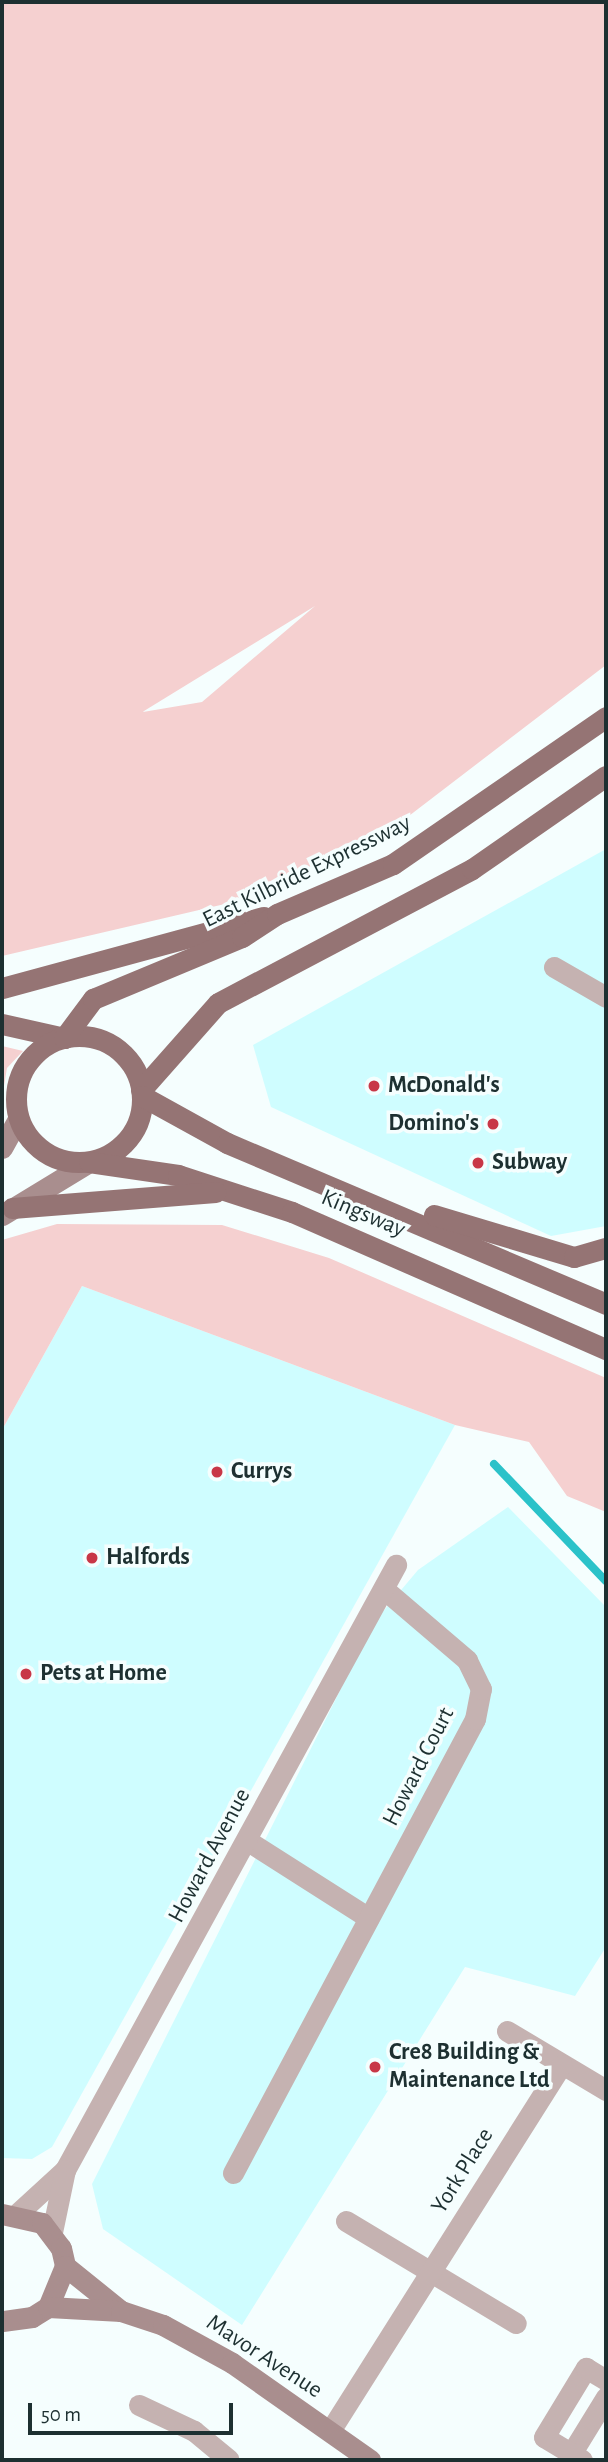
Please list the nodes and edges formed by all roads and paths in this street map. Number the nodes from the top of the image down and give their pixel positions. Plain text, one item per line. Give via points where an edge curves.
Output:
1 (606, 717) edge
2 (606, 776) edge
3 (597, 788) edge
4 (276, 914) junction
5 (554, 967) dead end
6 (2, 988) edge
7 (601, 995) edge
8 (2, 1024) edge
9 (64, 1038) junction
10 (141, 1093) junction
11 (10, 1114) edge
12 (2, 1148) edge
13 (89, 1162) junction
14 (335, 1186) junction
15 (224, 1191) junction
16 (7, 1211) edge
17 (606, 1248) edge
18 (606, 1304) edge
19 (606, 1349) edge
20 (396, 1565) dead end
21 (384, 1589) junction
22 (248, 1841) junction
23 (369, 1918) junction
24 (508, 2031) dead end
25 (561, 2065) junction
26 (606, 2090) edge
27 (65, 2170) junction
28 (233, 2173) dead end
29 (10, 2213) edge
30 (346, 2221) dead end
31 (52, 2232) junction
32 (65, 2266) junction
33 (431, 2270) junction
34 (48, 2307) junction
35 (121, 2311) junction
36 (516, 2323) dead end
37 (6, 2326) edge
38 (606, 2380) edge
39 (606, 2397) edge
40 (139, 2405) dead end
41 (330, 2431) junction
42 (576, 2457) edge
43 (229, 2460) edge
44 (370, 2460) edge

1 - 4 main road, East Kilbride Expressway via 393,864
2 - 3 main road
3 - 10 main road via 441,886 218,1003
4 - 6 main road
4 - 9 main road, East Kilbride Expressway via 242,937 93,999
5 - 7 street
8 - 9 main road
9 - 10 main road via 95,1038 116,1049 131,1064
9 - 11 main road via 38,1051 20,1075
10 - 13 main road via 132,1134 113,1152
10 - 14 main road, Kingsway via 227,1143
11 - 12 street
11 - 13 main road via 31,1141 51,1156
13 - 15 main road, Kingsway via 178,1175
13 - 16 street
14 - 17 main road via 574,1257
14 - 18 main road, Kingsway
15 - 16 main road
15 - 19 main road, Kingsway via 292,1212
20 - 21 street, Howard Avenue
21 - 22 street, Howard Avenue
21 - 23 street, Howard Court via 452,1642 481,1689 475,1719
22 - 23 street
22 - 27 street, Howard Avenue
23 - 28 street, Howard Court
24 - 25 street
25 - 26 street
25 - 33 street, York Place
27 - 29 street, Howard Avenue
27 - 31 street, Howard Avenue
29 - 31 street
30 - 33 street
31 - 32 street
32 - 34 street
32 - 35 street, Mavor Avenue
33 - 36 street
33 - 41 street, York Place
34 - 35 street, Mavor Avenue
34 - 37 street
35 - 41 street, Mavor Avenue via 232,2363
38 - 42 street via 586,2368 544,2437
39 - 42 street
40 - 43 street via 194,2431
41 - 44 street, Mavor Avenue

